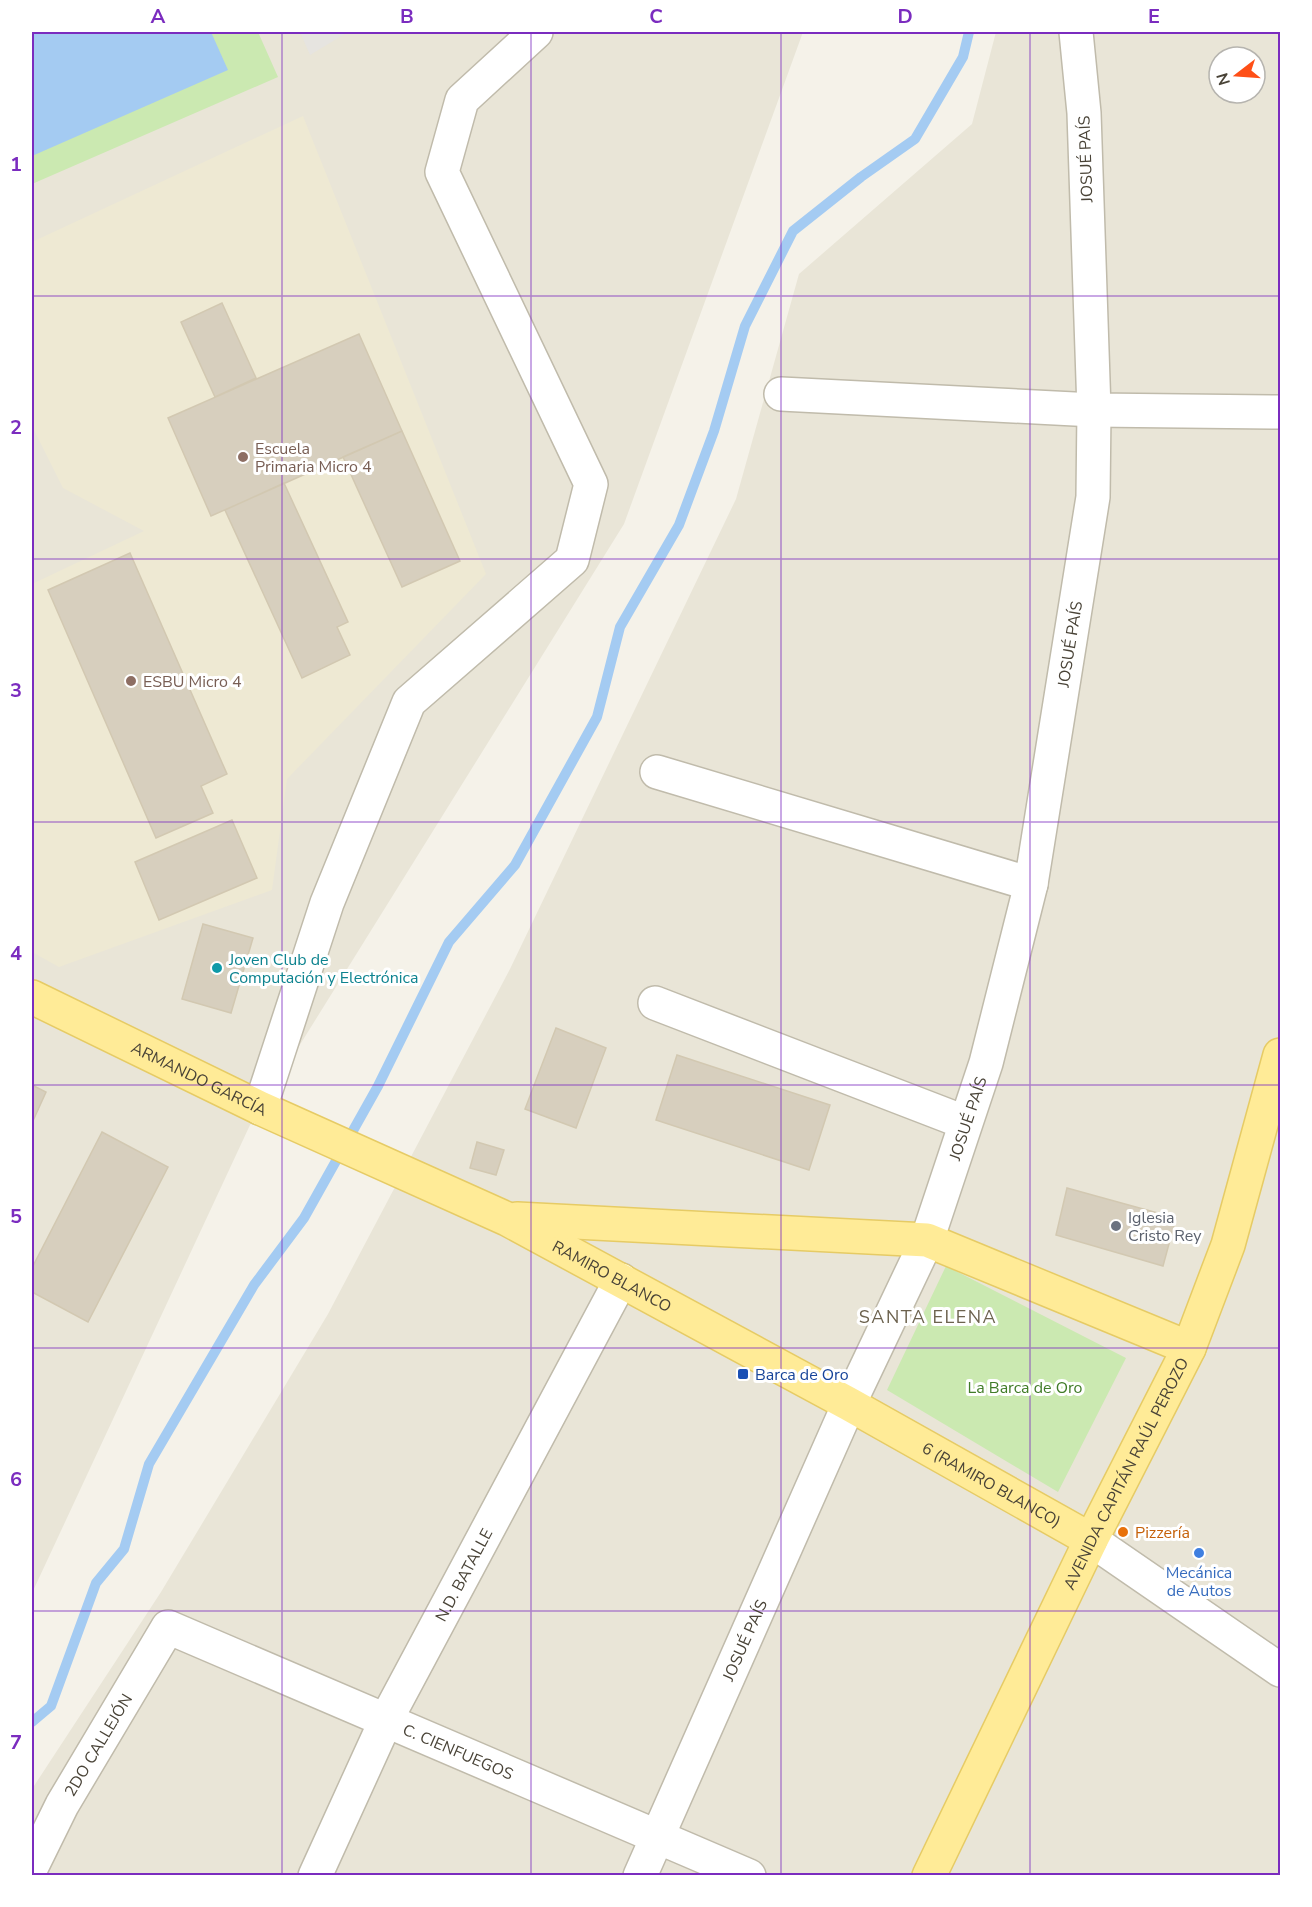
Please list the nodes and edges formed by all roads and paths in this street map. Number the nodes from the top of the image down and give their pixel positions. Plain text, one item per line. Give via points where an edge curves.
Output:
1 (536, 32) edge
2 (1076, 32) edge
3 (781, 394) dead end
4 (1094, 410) junction
5 (1281, 412) edge
6 (657, 772) dead end
7 (1031, 884) junction
8 (32, 997) edge
9 (655, 1004) dead end
10 (1281, 1055) edge
11 (260, 1108) junction
12 (964, 1122) junction
13 (369, 1156) joint
14 (507, 1219) junction
15 (927, 1240) junction
16 (621, 1280) junction
17 (1189, 1348) junction
18 (849, 1404) junction
19 (1091, 1540) junction
20 (168, 1627) joint
21 (1281, 1670) edge
22 (387, 1718) junction
23 (656, 1836) junction
24 (32, 1866) edge
25 (315, 1875) edge
26 (640, 1875) edge
27 (749, 1875) edge
28 (929, 1875) edge

1 - 11 street via 462,100 442,172 591,484 572,560 409,702 327,903
2 - 4 street, JOSUÉ PAÍS via 1084,113
3 - 4 street
4 - 5 street
4 - 7 street, JOSUÉ PAÍS via 1093,497
6 - 7 street
7 - 12 street, JOSUÉ PAÍS via 986,1063
8 - 11 main road, ARMANDO GARCÍA
9 - 12 street
10 - 17 main road, AVENIDA CAPITÁN RAÚL PEROZO via 1228,1245
11 - 13 main road, ARMANDO GARCÍA
12 - 15 street, JOSUÉ PAÍS
13 - 14 main road, RAMIRO BLANCO
14 - 15 main road
14 - 16 main road, RAMIRO BLANCO
15 - 17 main road
15 - 18 street, JOSUÉ PAÍS
16 - 18 main road, RAMIRO BLANCO
16 - 22 street, N.D. BATALLE
17 - 19 main road, AVENIDA CAPITÁN RAÚL PEROZO
18 - 19 main road, 6 (RAMIRO BLANCO)
18 - 23 street, JOSUÉ PAÍS
19 - 21 street, 6 (RAMIRO BLANCO)
19 - 28 main road, AVENIDA CAPITÁN RAÚL PEROZO
20 - 22 street, C. CIENFUEGOS
20 - 24 street, 2DO CALLEJÓN via 62,1805
22 - 23 street, C. CIENFUEGOS
22 - 25 street, N.D. BATALLE
23 - 26 street, JOSUÉ PAÍS
23 - 27 street, C. CIENFUEGOS

